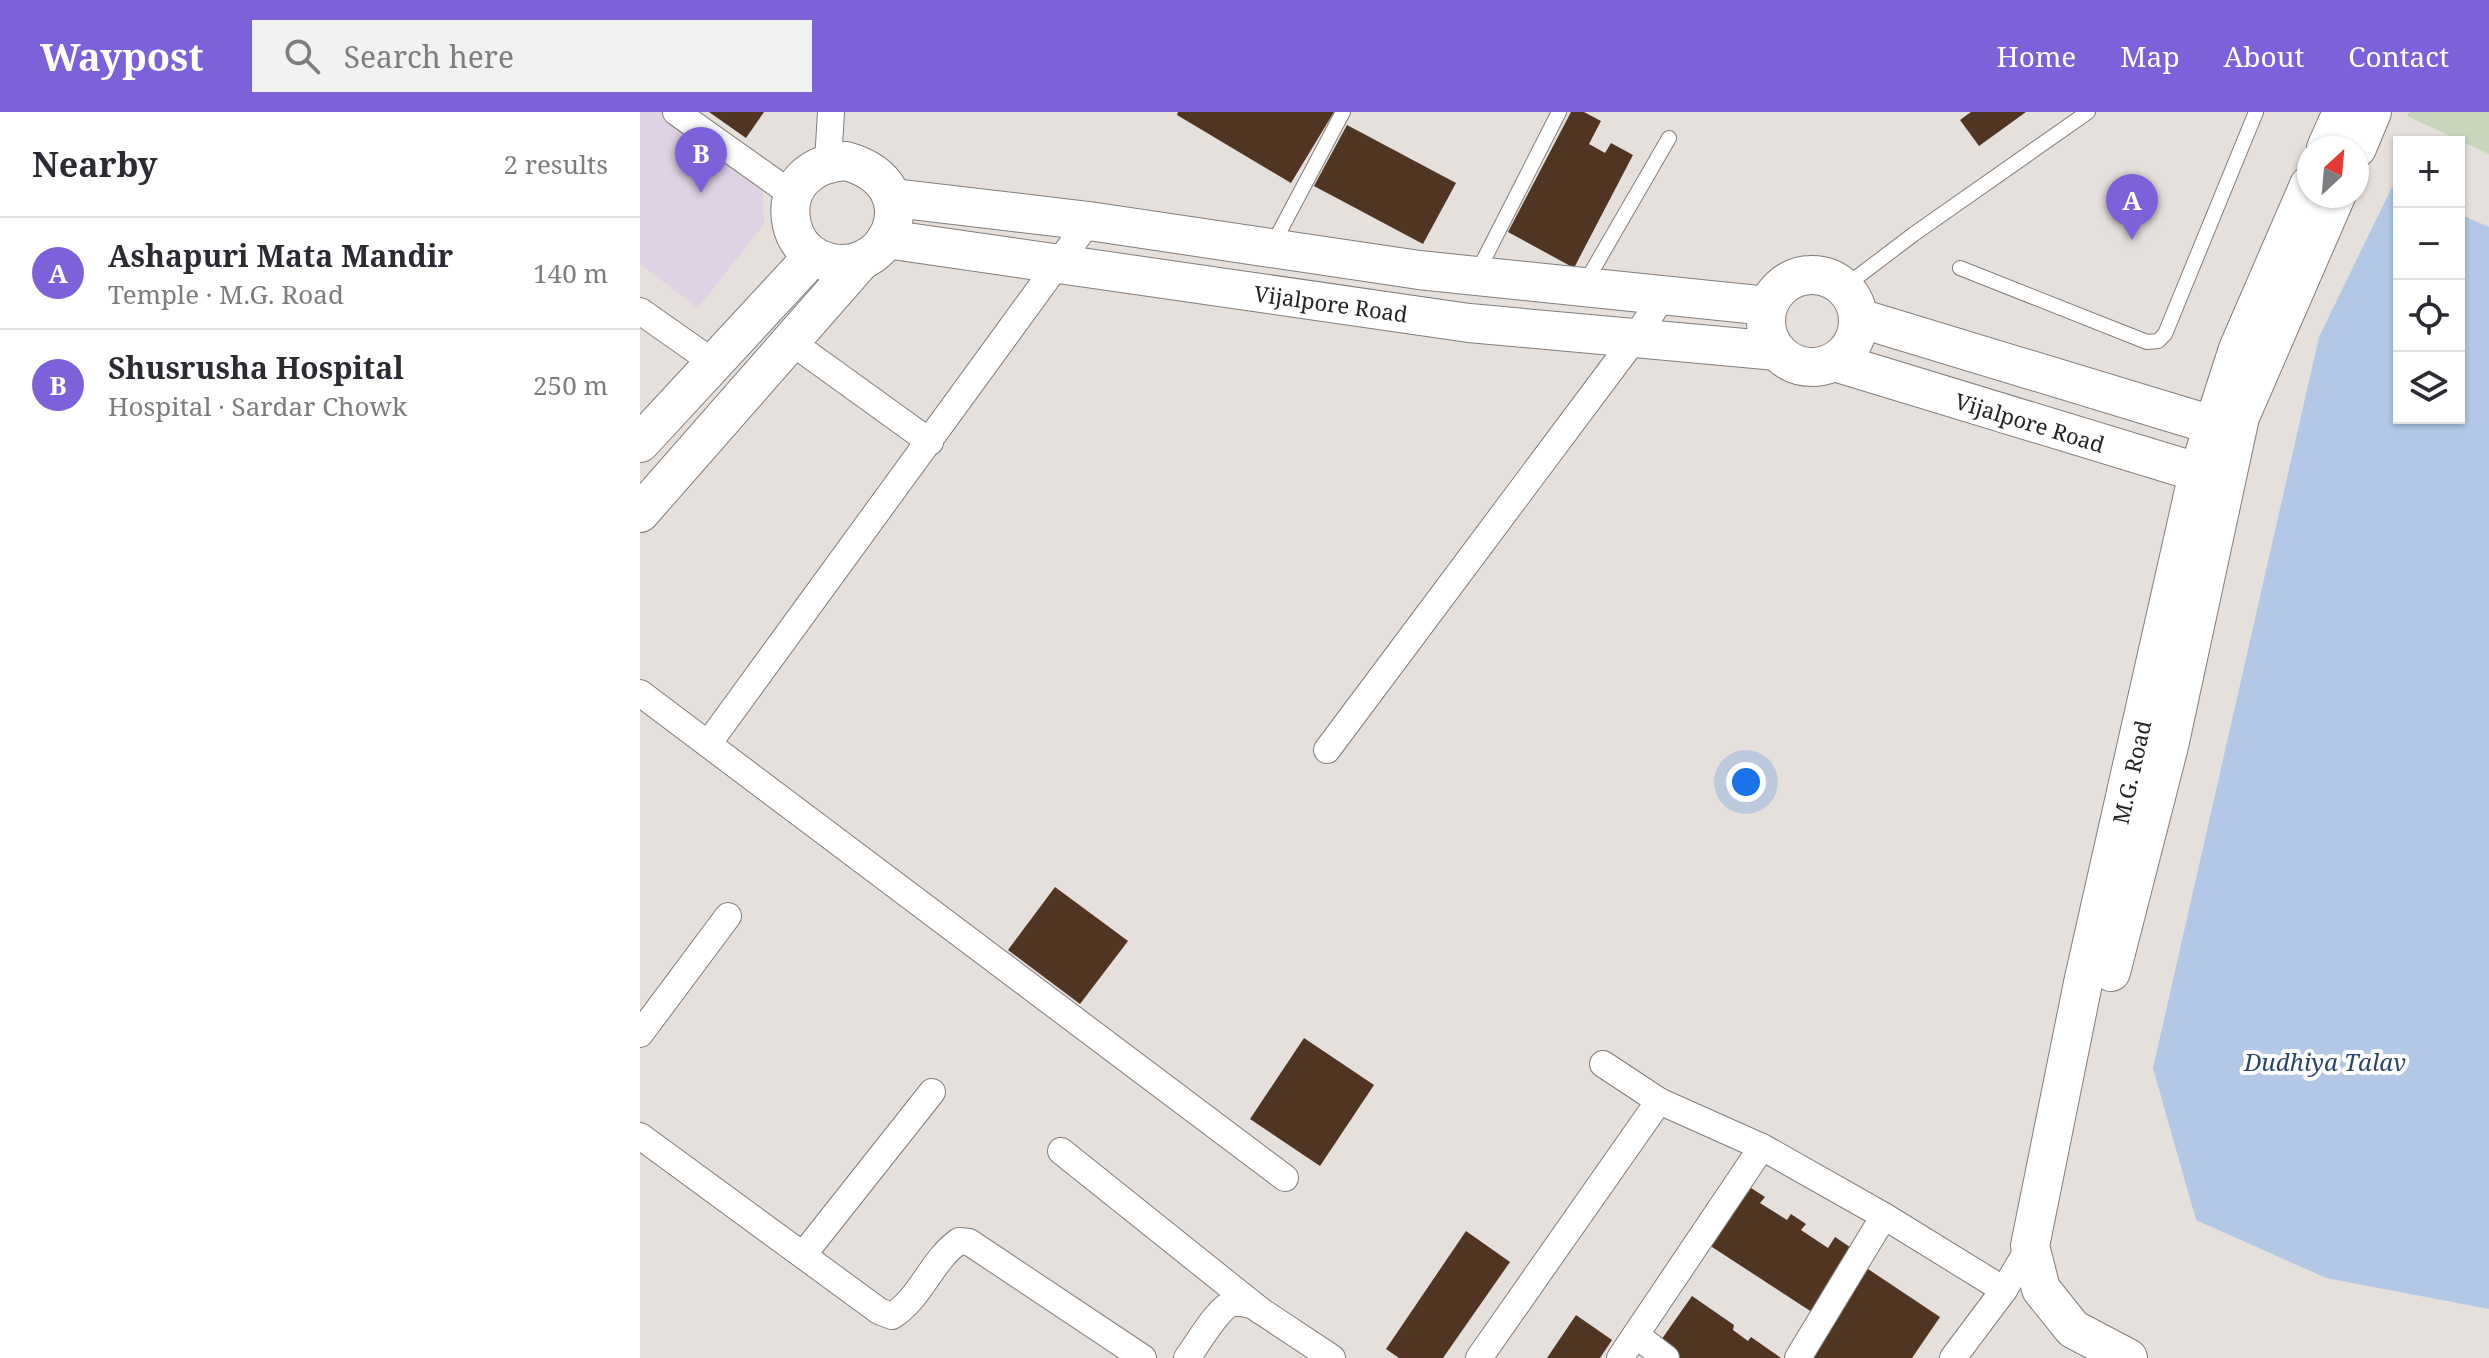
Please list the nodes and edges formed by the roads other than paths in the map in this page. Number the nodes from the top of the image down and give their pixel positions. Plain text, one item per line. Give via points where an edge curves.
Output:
1 (676, 112) edge
2 (831, 112) edge
3 (1343, 112) edge
4 (1559, 112) edge
5 (2088, 112) edge
6 (2256, 112) edge
7 (2342, 112) edge
8 (2372, 112) edge
9 (2331, 136) edge
10 (2362, 136) edge
11 (1669, 138) dead end
12 (828, 162) junction
13 (793, 195) junction
14 (894, 198) junction
15 (2299, 208) edge
16 (2331, 208) edge
17 (1089, 221) junction
18 (1271, 248) junction
19 (874, 250) junction
20 (813, 256) junction
21 (1059, 263) junction
22 (1960, 268) dead end
23 (1476, 275) junction
24 (1582, 288) junction
25 (1663, 296) junction
26 (1851, 302) junction
27 (1768, 306) junction
28 (640, 311) edge
29 (1635, 338) junction
30 (790, 341) junction
31 (1777, 351) junction
32 (1835, 362) junction
33 (714, 363) junction
34 (2224, 429) junction
35 (930, 442) junction
36 (640, 443) edge
37 (2212, 477) junction
38 (640, 513) edge
39 (640, 693) edge
40 (708, 744) junction
41 (1327, 750) dead end
42 (728, 916) dead end
43 (640, 1034) edge
44 (1603, 1064) dead end
45 (932, 1092) dead end
46 (1659, 1101) junction
47 (640, 1136) edge
48 (1762, 1147) junction
49 (1061, 1151) dead end
50 (1285, 1178) dead end
51 (1884, 1216) junction
52 (2030, 1246) junction
53 (803, 1255) junction
54 (2004, 1290) junction
55 (1261, 1311) junction
56 (1636, 1335) junction
57 (2116, 1352) edge
58 (1143, 1358) edge
59 (1187, 1358) edge
60 (1332, 1358) edge
61 (1479, 1358) edge
62 (1620, 1358) edge
63 (1666, 1358) edge
64 (1798, 1358) edge
65 (1953, 1358) edge

1 - 13 street
2 - 12 street
3 - 18 lane
4 - 23 lane
5 - 26 lane via 1914,234
6 - 22 lane via 2158,341 2147,342
7 - 9 main road
8 - 10 main road
11 - 24 lane
12 - 13 main road via 800,181
12 - 14 main road via 863,165
13 - 20 main road via 792,229
14 - 17 main road, Vijalpore Road
14 - 19 main road via 893,224
15 - 34 main road, M.G. Road via 2238,349
16 - 34 main road via 2240,417
17 - 18 main road, Vijalpore Road
17 - 21 street
18 - 23 main road, Vijalpore Road
19 - 20 main road via 845,264
19 - 21 main road, Vijalpore Road
19 - 30 main road
20 - 33 main road
21 - 29 main road, Vijalpore Road via 1469,323
21 - 35 street
23 - 24 main road, Vijalpore Road
24 - 25 main road, Vijalpore Road
25 - 27 main road, Vijalpore Road
25 - 29 street
26 - 27 main road via 1831,278 1816,274 1787,282
26 - 32 main road via 1856,338
26 - 34 main road
27 - 31 main road via 1765,322
28 - 33 street
29 - 31 main road, Vijalpore Road
29 - 41 street
30 - 35 street
30 - 38 main road
31 - 32 main road, Vijalpore Road via 1804,367
32 - 37 main road, Vijalpore Road
33 - 36 main road
34 - 37 main road, M.G. Road
35 - 40 street
37 - 52 main road, M.G. Road via 2083,983
37 - 57 main road via 2169,746 2079,1100 2060,1207 2057,1253 2067,1290
39 - 40 street
40 - 50 street
42 - 43 street
44 - 46 street
45 - 53 street
46 - 48 street
46 - 61 street
47 - 53 street
48 - 51 street
48 - 56 street
49 - 55 street
51 - 54 street
51 - 64 street
52 - 54 street
52 - 57 main road, M.G. Road via 2041,1289 2073,1329
53 - 58 street via 892,1316 905,1308 948,1249 959,1241 969,1242
54 - 65 street
55 - 59 street via 1229,1304
55 - 60 street
56 - 62 street
56 - 63 street

